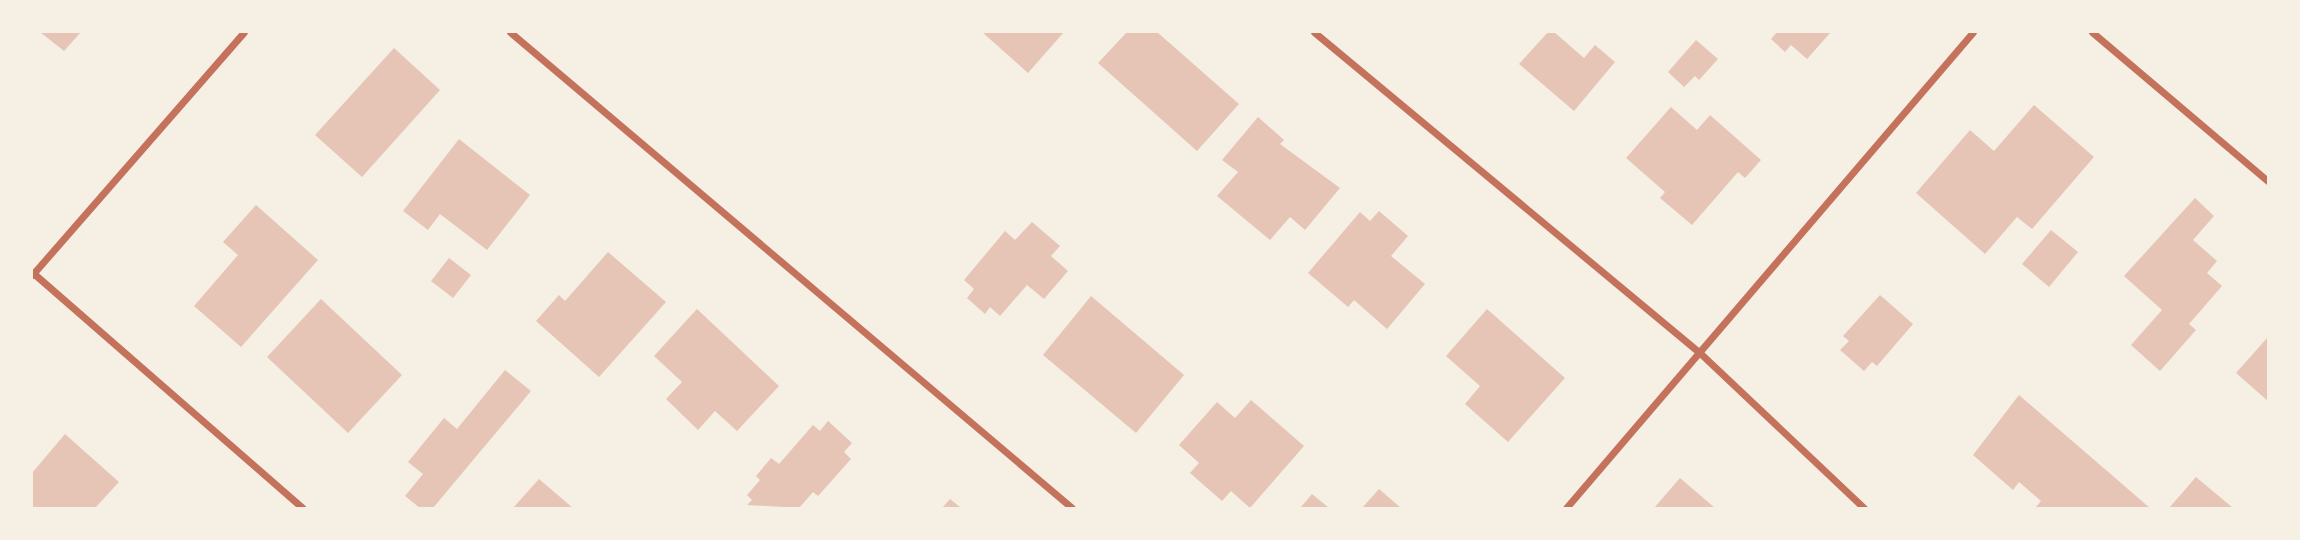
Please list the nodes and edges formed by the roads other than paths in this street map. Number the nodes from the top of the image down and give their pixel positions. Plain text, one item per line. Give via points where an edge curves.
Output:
1 (244, 32) edge
2 (510, 32) edge
3 (1314, 32) edge
4 (1973, 32) edge
5 (2092, 32) edge
6 (2269, 181) edge
7 (32, 274) edge
8 (1700, 353) junction
9 (303, 509) edge
10 (1072, 509) edge
11 (1566, 509) edge
12 (1864, 509) edge

1 - 7 street
2 - 10 street
3 - 8 street
4 - 8 street
5 - 6 street
7 - 9 street
8 - 11 street
8 - 12 street

